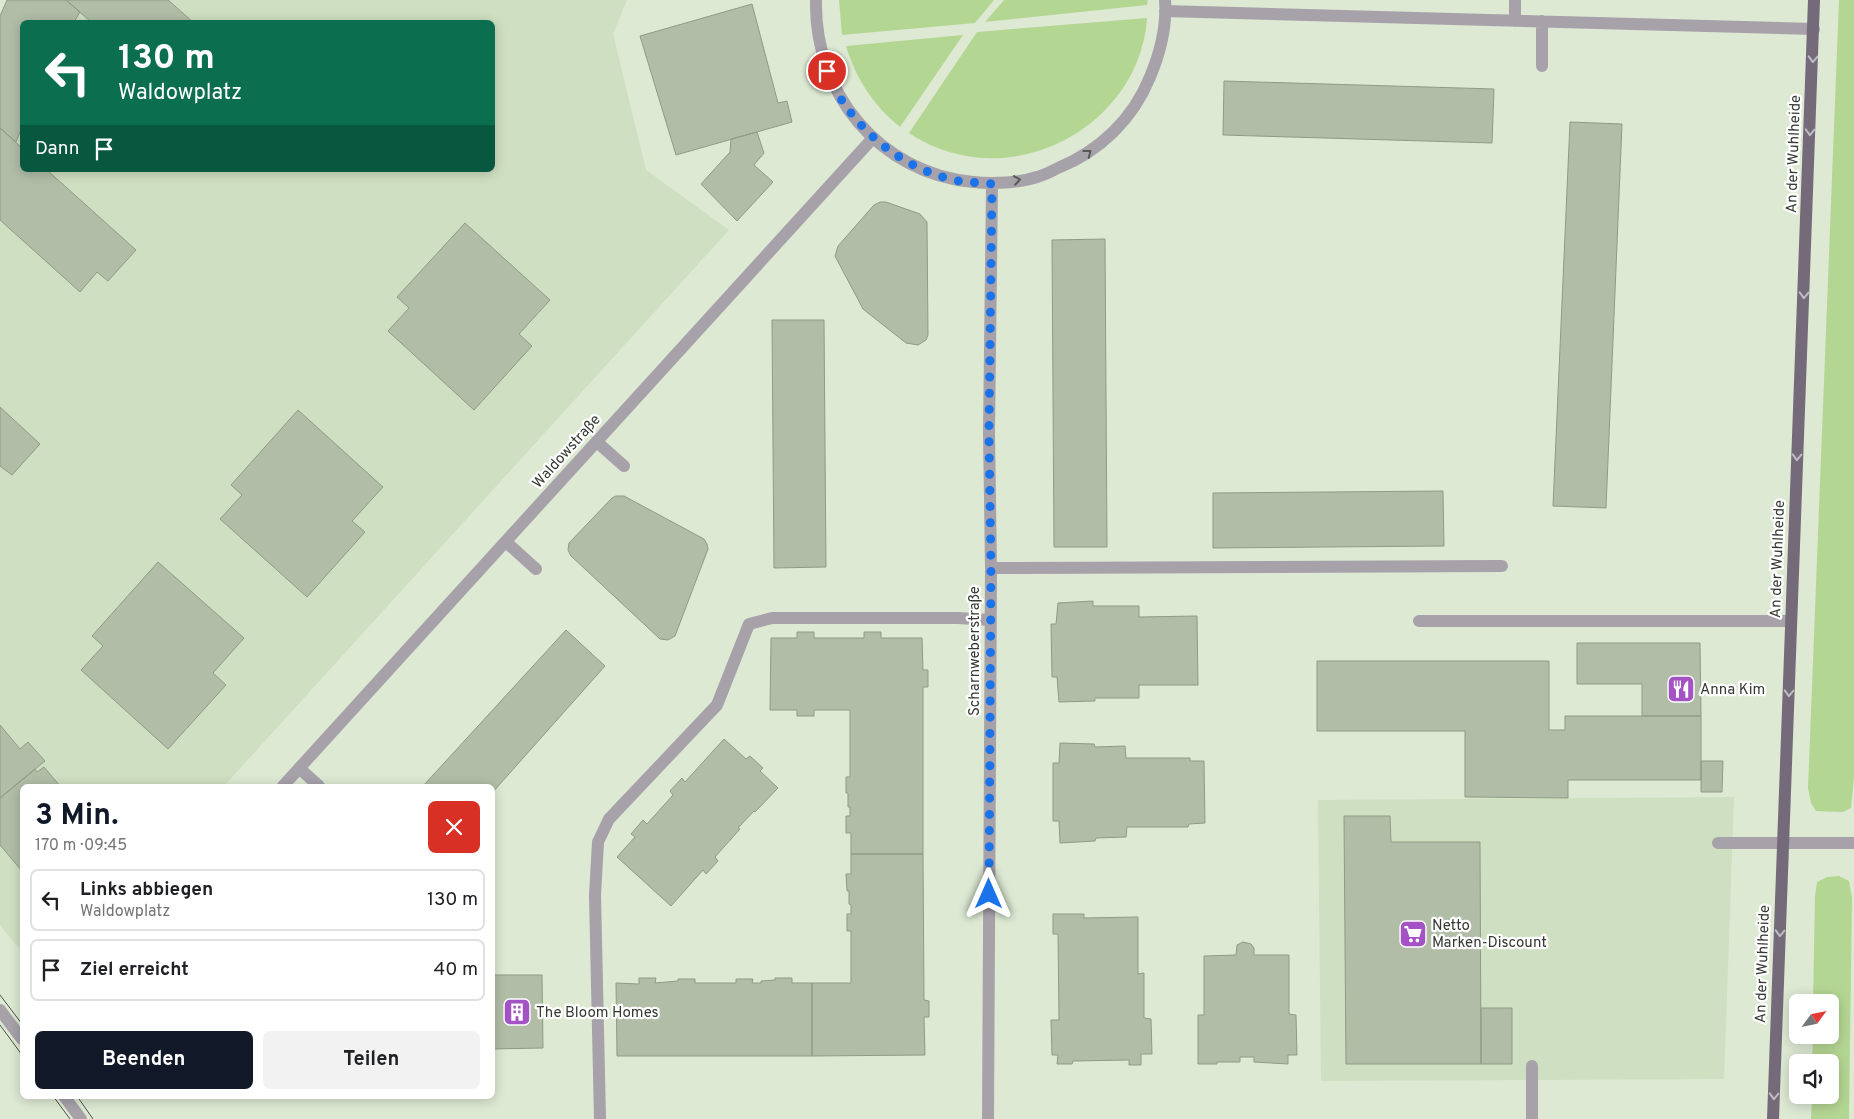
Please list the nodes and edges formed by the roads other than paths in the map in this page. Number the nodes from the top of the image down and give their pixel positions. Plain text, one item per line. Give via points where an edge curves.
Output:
1 (816, 0) edge
2 (1515, 0) edge
3 (1814, 0) edge
4 (1165, 5) edge
5 (1514, 21) junction
6 (1542, 21) junction
7 (1814, 29) junction
8 (1542, 66) dead end
9 (873, 138) junction
10 (992, 184) junction
11 (597, 442) junction
12 (624, 466) dead end
13 (506, 542) junction
14 (1502, 566) dead end
15 (991, 568) junction
16 (536, 569) dead end
17 (990, 620) junction
18 (1419, 621) dead end
19 (1791, 621) junction
20 (300, 768) junction
21 (285, 784) edge
22 (317, 784) edge
23 (1718, 843) dead end
24 (1783, 843) junction
25 (1854, 843) edge
26 (0, 1010) edge
27 (20, 1036) edge
28 (1532, 1066) dead end
29 (66, 1099) edge
30 (81, 1119) edge
31 (600, 1119) edge
32 (988, 1119) edge
33 (1532, 1119) edge
34 (1773, 1119) edge

1 - 9 street via 819,43 827,71 840,98
2 - 5 street
3 - 7 main road, An der Wuhlheide
4 - 5 street
10 -> 4 street via 1036,177 1078,160 1114,133 1142,97 1159,56
5 - 6 street
6 - 7 street
6 - 8 street
7 -> 19 main road, An der Wuhlheide
9 - 10 street via 895,155 925,171 954,180
9 - 11 street, Waldowstraße
10 - 15 street, Scharnweberstraße
11 - 12 street
11 - 13 street, Waldowstraße
13 - 16 street
13 - 20 street, Waldowstraße
14 - 15 street
15 - 17 street, Scharnweberstraße
17 - 31 street via 772,618 749,624 718,705 609,819 598,842 595,922
17 - 32 street, Scharnweberstraße
18 - 19 street
19 -> 24 main road, An der Wuhlheide
20 - 21 street, Waldowstraße
20 - 22 street
23 - 24 street
24 - 25 street
24 -> 34 main road, An der Wuhlheide
26 - 27 street
28 - 33 street
29 - 30 street

